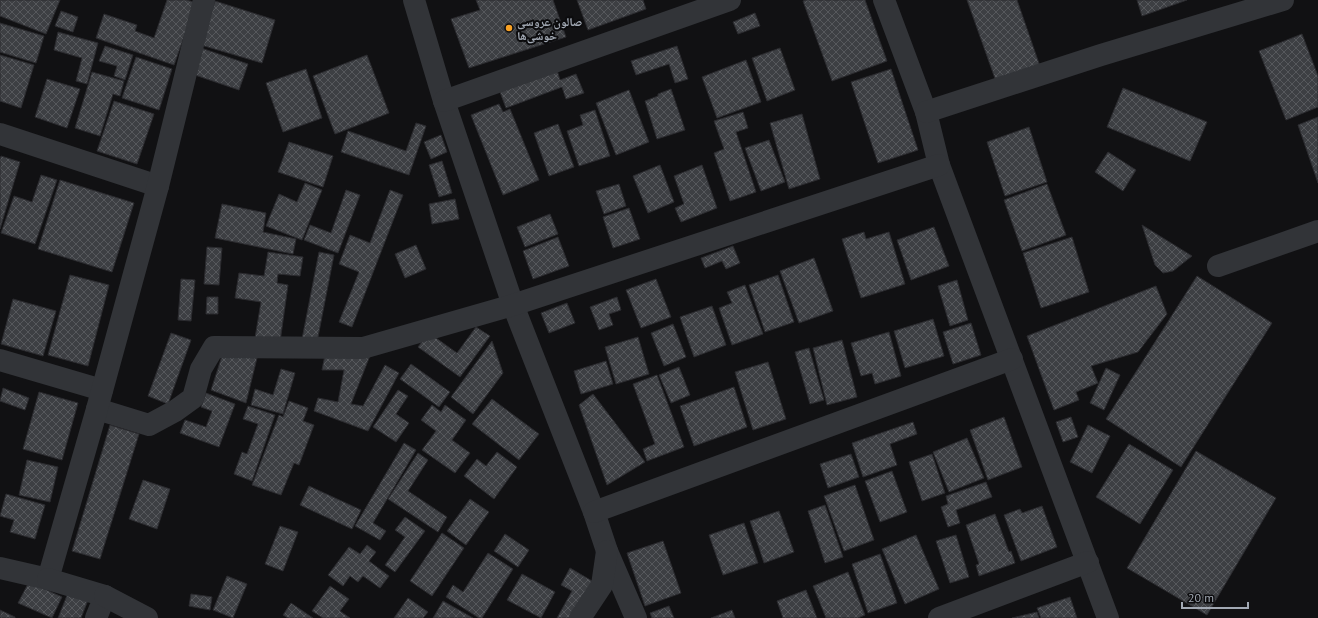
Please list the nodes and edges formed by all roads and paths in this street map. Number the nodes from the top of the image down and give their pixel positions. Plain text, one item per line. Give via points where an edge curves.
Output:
1 (204, 0) edge
2 (414, 0) edge
3 (730, 0) edge
4 (884, 0) edge
5 (1283, 0) edge
6 (1230, 7) edge
7 (444, 100) junction
8 (926, 112) junction
9 (0, 134) edge
10 (939, 165) junction
11 (158, 186) junction
12 (1318, 231) edge
13 (1218, 266) dead end
14 (513, 305) junction
15 (1012, 359) junction
16 (0, 360) edge
17 (100, 399) junction
18 (594, 512) junction
19 (607, 551) junction
20 (1088, 562) junction
21 (0, 568) edge
22 (48, 579) junction
23 (105, 596) junction
24 (96, 618) edge
25 (147, 618) edge
26 (580, 618) edge
27 (636, 618) edge
28 (940, 618) edge
29 (1108, 618) edge

1 - 11 street
2 - 7 street
3 - 7 street
4 - 8 street
5 - 6 street
6 - 8 street via 1094,58
7 - 14 street
8 - 10 street
9 - 11 street
10 - 14 street
10 - 15 street
11 - 17 street
12 - 13 street
14 - 17 street via 363,348 214,347 201,369 193,398 149,425
14 - 18 street
15 - 18 street
15 - 20 street
16 - 17 street
17 - 22 street
18 - 19 street
19 - 26 street via 602,585
19 - 27 street
20 - 28 street
20 - 29 street
21 - 22 street
22 - 23 street
23 - 24 street
23 - 25 street

